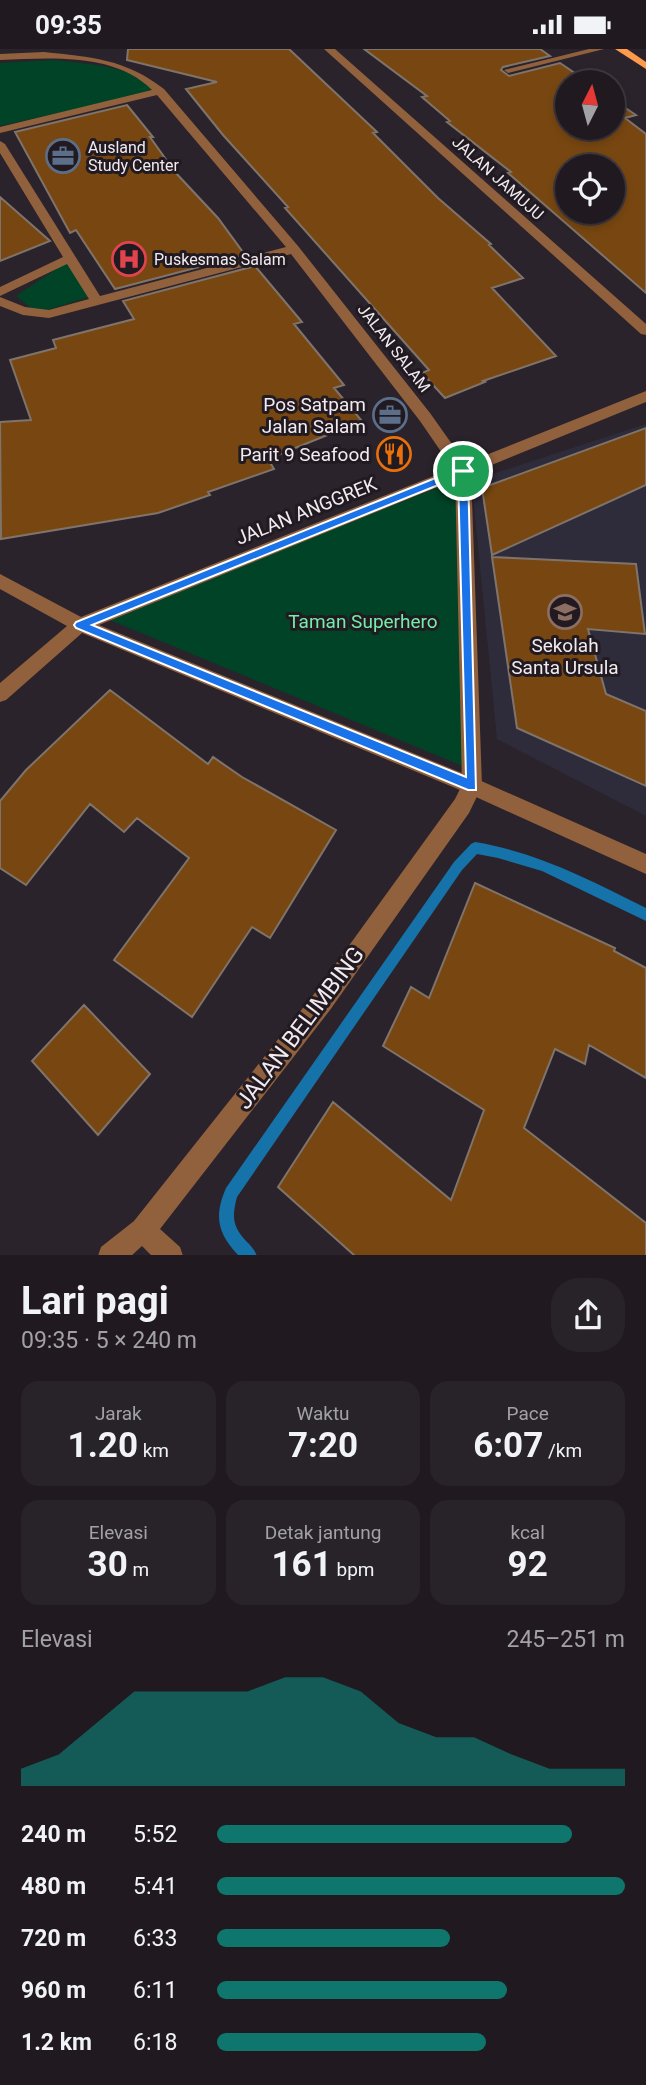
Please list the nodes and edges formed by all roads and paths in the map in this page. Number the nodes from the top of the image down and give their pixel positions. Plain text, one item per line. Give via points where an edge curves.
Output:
1 (329, 49) edge
2 (600, 49) edge
3 (620, 49) edge
4 (0, 57) edge
5 (646, 66) edge
6 (508, 70) dead end
7 (160, 92) junction
8 (0, 130) edge
9 (0, 144) edge
10 (294, 249) junction
11 (70, 258) junction
12 (0, 292) edge
13 (0, 301) edge
14 (96, 302) junction
15 (646, 331) edge
16 (646, 396) edge
17 (463, 471) junction
18 (0, 581) edge
19 (80, 625) junction
20 (0, 694) edge
21 (472, 786) junction
22 (646, 865) edge
23 (143, 1230) junction
24 (110, 1255) edge
25 (171, 1255) edge

1 - 15 street, JALAN JAMUJU
2 - 6 lane
3 - 5 main road
4 - 7 street, JALAN SALAM via 96,60 122,67
7 - 8 street
7 - 10 street, JALAN SALAM
9 - 11 street
10 - 14 street
10 - 17 street, JALAN SALAM
11 - 12 street
11 - 14 street
13 - 14 street via 42,314
16 - 17 street, JALAN ANGGREK
17 - 19 street, JALAN ANGGREK
17 - 21 street
18 - 19 street
19 - 20 street, JALAN ANGGREK
19 - 21 street
21 - 22 street
21 - 23 street, JALAN BELIMBING via 322,1002
23 - 24 street, JALAN BELIMBING
23 - 25 street

